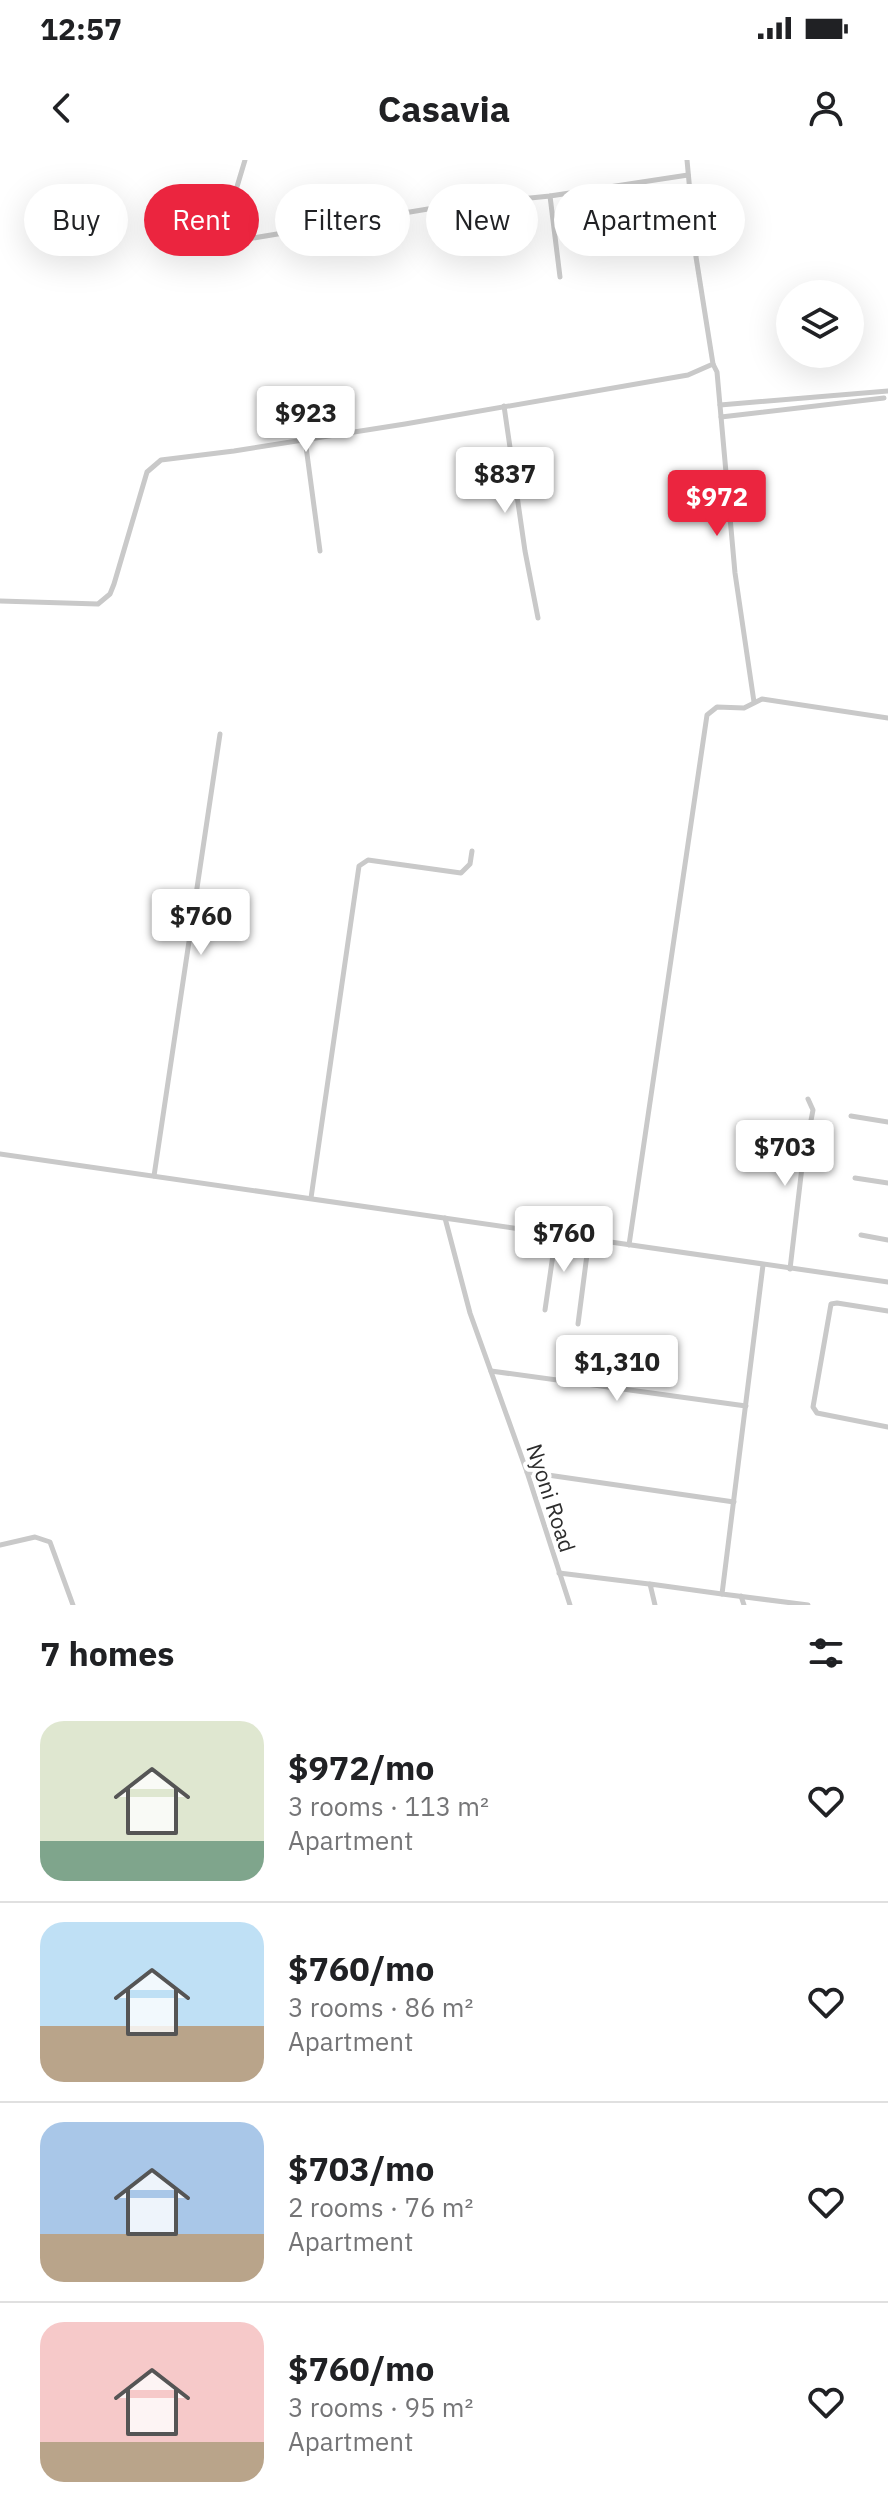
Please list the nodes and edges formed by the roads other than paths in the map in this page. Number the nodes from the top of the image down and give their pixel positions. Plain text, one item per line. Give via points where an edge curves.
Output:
1 (245, 160) edge
2 (687, 160) edge
3 (688, 175) junction
4 (550, 196) junction
5 (560, 277) dead end
6 (713, 364) junction
7 (888, 391) edge
8 (884, 398) dead end
9 (720, 405) junction
10 (504, 406) junction
11 (721, 417) junction
12 (305, 439) junction
13 (320, 551) dead end
14 (0, 601) edge
15 (538, 618) dead end
16 (754, 702) junction
17 (888, 718) edge
18 (220, 734) dead end
19 (472, 851) dead end
20 (808, 1099) dead end
21 (851, 1116) dead end
22 (888, 1122) edge
23 (0, 1154) edge
24 (154, 1176) junction
25 (855, 1178) dead end
26 (888, 1183) edge
27 (311, 1198) junction
28 (445, 1218) junction
29 (556, 1234) junction
30 (861, 1235) dead end
31 (589, 1239) junction
32 (888, 1240) edge
33 (629, 1245) junction
34 (763, 1265) junction
35 (790, 1269) junction
36 (888, 1282) edge
37 (545, 1310) dead end
38 (888, 1311) edge
39 (578, 1324) dead end
40 (491, 1371) junction
41 (746, 1406) junction
42 (888, 1427) edge
43 (527, 1472) junction
44 (734, 1502) junction
45 (0, 1545) edge
46 (559, 1573) junction
47 (650, 1584) junction
48 (722, 1594) junction
49 (741, 1596) junction
50 (73, 1605) edge
51 (570, 1605) edge
52 (655, 1605) edge
53 (744, 1605) edge
54 (808, 1605) edge

1 - 4 street via 229,222 232,234 241,240 434,208
2 - 3 street
3 - 4 street
3 - 6 street
4 - 5 street
6 - 9 street
6 - 10 street via 688,375
7 - 9 street
8 - 11 street
9 - 11 street
10 - 12 street
10 - 15 street
11 - 16 street
12 - 13 street
12 - 14 street via 158,461 147,472 105,600
16 - 17 street via 768,699
16 - 33 street via 744,708 717,707 706,718
18 - 24 street
19 - 27 street via 470,864 461,873 368,860 359,866
20 - 35 street via 813,1110
21 - 22 street
23 - 24 street
24 - 27 street
25 - 26 street
27 - 28 street
28 - 29 street
28 - 40 street, Nyoni Road
29 - 31 street
29 - 37 street
30 - 32 street
31 - 33 street
31 - 39 street
33 - 34 street
34 - 35 street
34 - 41 street
35 - 36 street
38 - 42 street via 831,1304 813,1407 817,1413
40 - 41 street
40 - 43 street, Nyoni Road
41 - 44 street
43 - 44 street
43 - 46 street, Nyoni Road
44 - 48 street
45 - 50 street via 35,1537 50,1542
46 - 47 street
46 - 51 street, Nyoni Road
47 - 48 street
47 - 52 street
48 - 49 street
49 - 53 street
49 - 54 street

